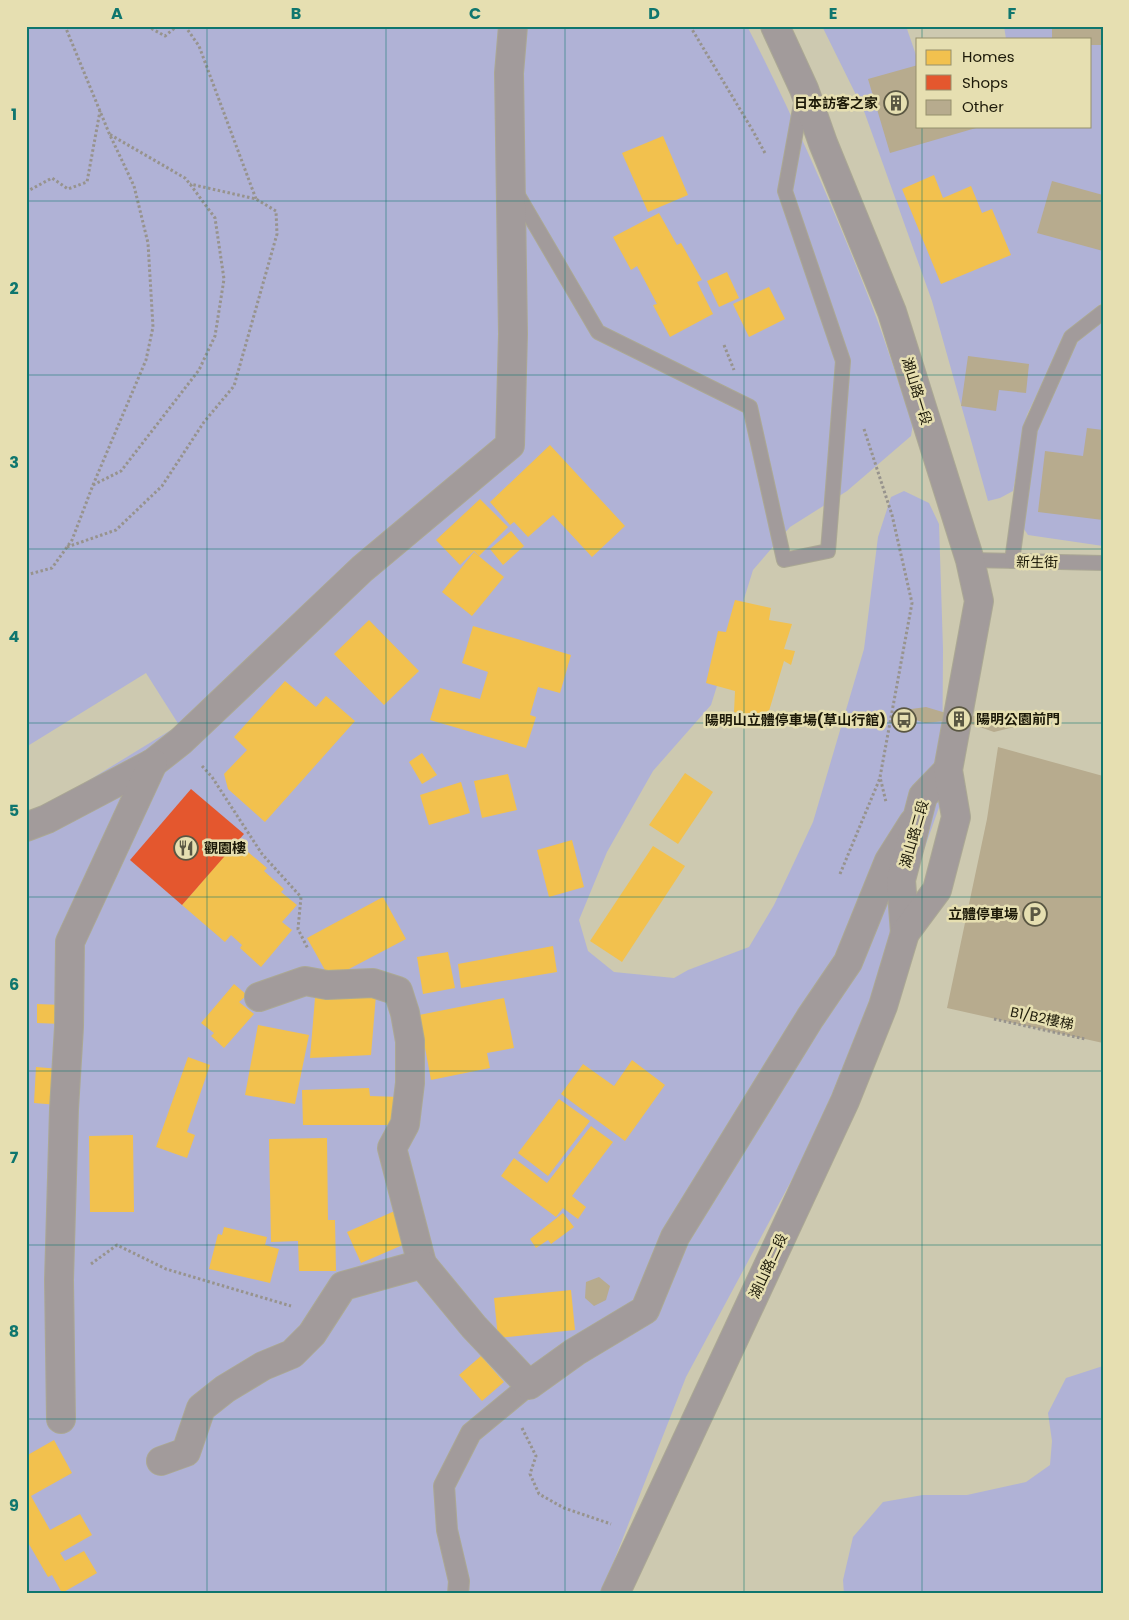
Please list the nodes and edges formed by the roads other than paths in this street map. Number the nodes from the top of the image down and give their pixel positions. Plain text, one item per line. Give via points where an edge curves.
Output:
1 (513, 26) edge
2 (775, 26) edge
3 (804, 89) junction
4 (510, 183) junction
5 (1103, 312) edge
6 (970, 560) junction
7 (1012, 561) junction
8 (1103, 563) edge
9 (153, 763) junction
10 (948, 770) junction
11 (919, 813) junction
12 (26, 827) edge
13 (905, 933) junction
14 (259, 997) dead end
15 (422, 1264) junction
16 (529, 1385) junction
17 (61, 1419) dead end
18 (161, 1461) dead end
19 (458, 1594) edge
20 (615, 1594) edge

1 - 4 street via 508,73
2 - 3 street, 湖山路一段
3 - 4 lane via 784,191 842,361 828,551 784,560 750,407 598,332
3 - 6 street, 湖山路一段 via 892,312
4 - 9 street via 513,334 510,445 362,569 181,741
5 - 7 lane via 1071,337 1030,429
6 - 7 lane, 新生街
6 - 10 street, 湖山路一段 via 979,601
7 - 8 lane, 新生街
9 - 12 street
9 - 17 street via 70,942 70,1027 59,1280
10 - 11 street, 湖山路二段 via 923,796
10 - 13 street, 湖山路二段 via 956,818 937,890
11 - 13 street, 湖山路二段 via 901,880
11 - 16 street via 889,861 848,962 675,1237 645,1310 575,1352
13 - 20 street, 湖山路二段 via 884,1006 845,1101
14 - 15 street via 305,981 327,985 373,983 398,991 410,1041 410,1083 405,1124 392,1148
15 - 16 street via 474,1327
15 - 18 street via 343,1286 312,1334 292,1354 262,1366 201,1408 186,1452
16 - 19 street via 471,1434 444,1486 447,1530 459,1582

